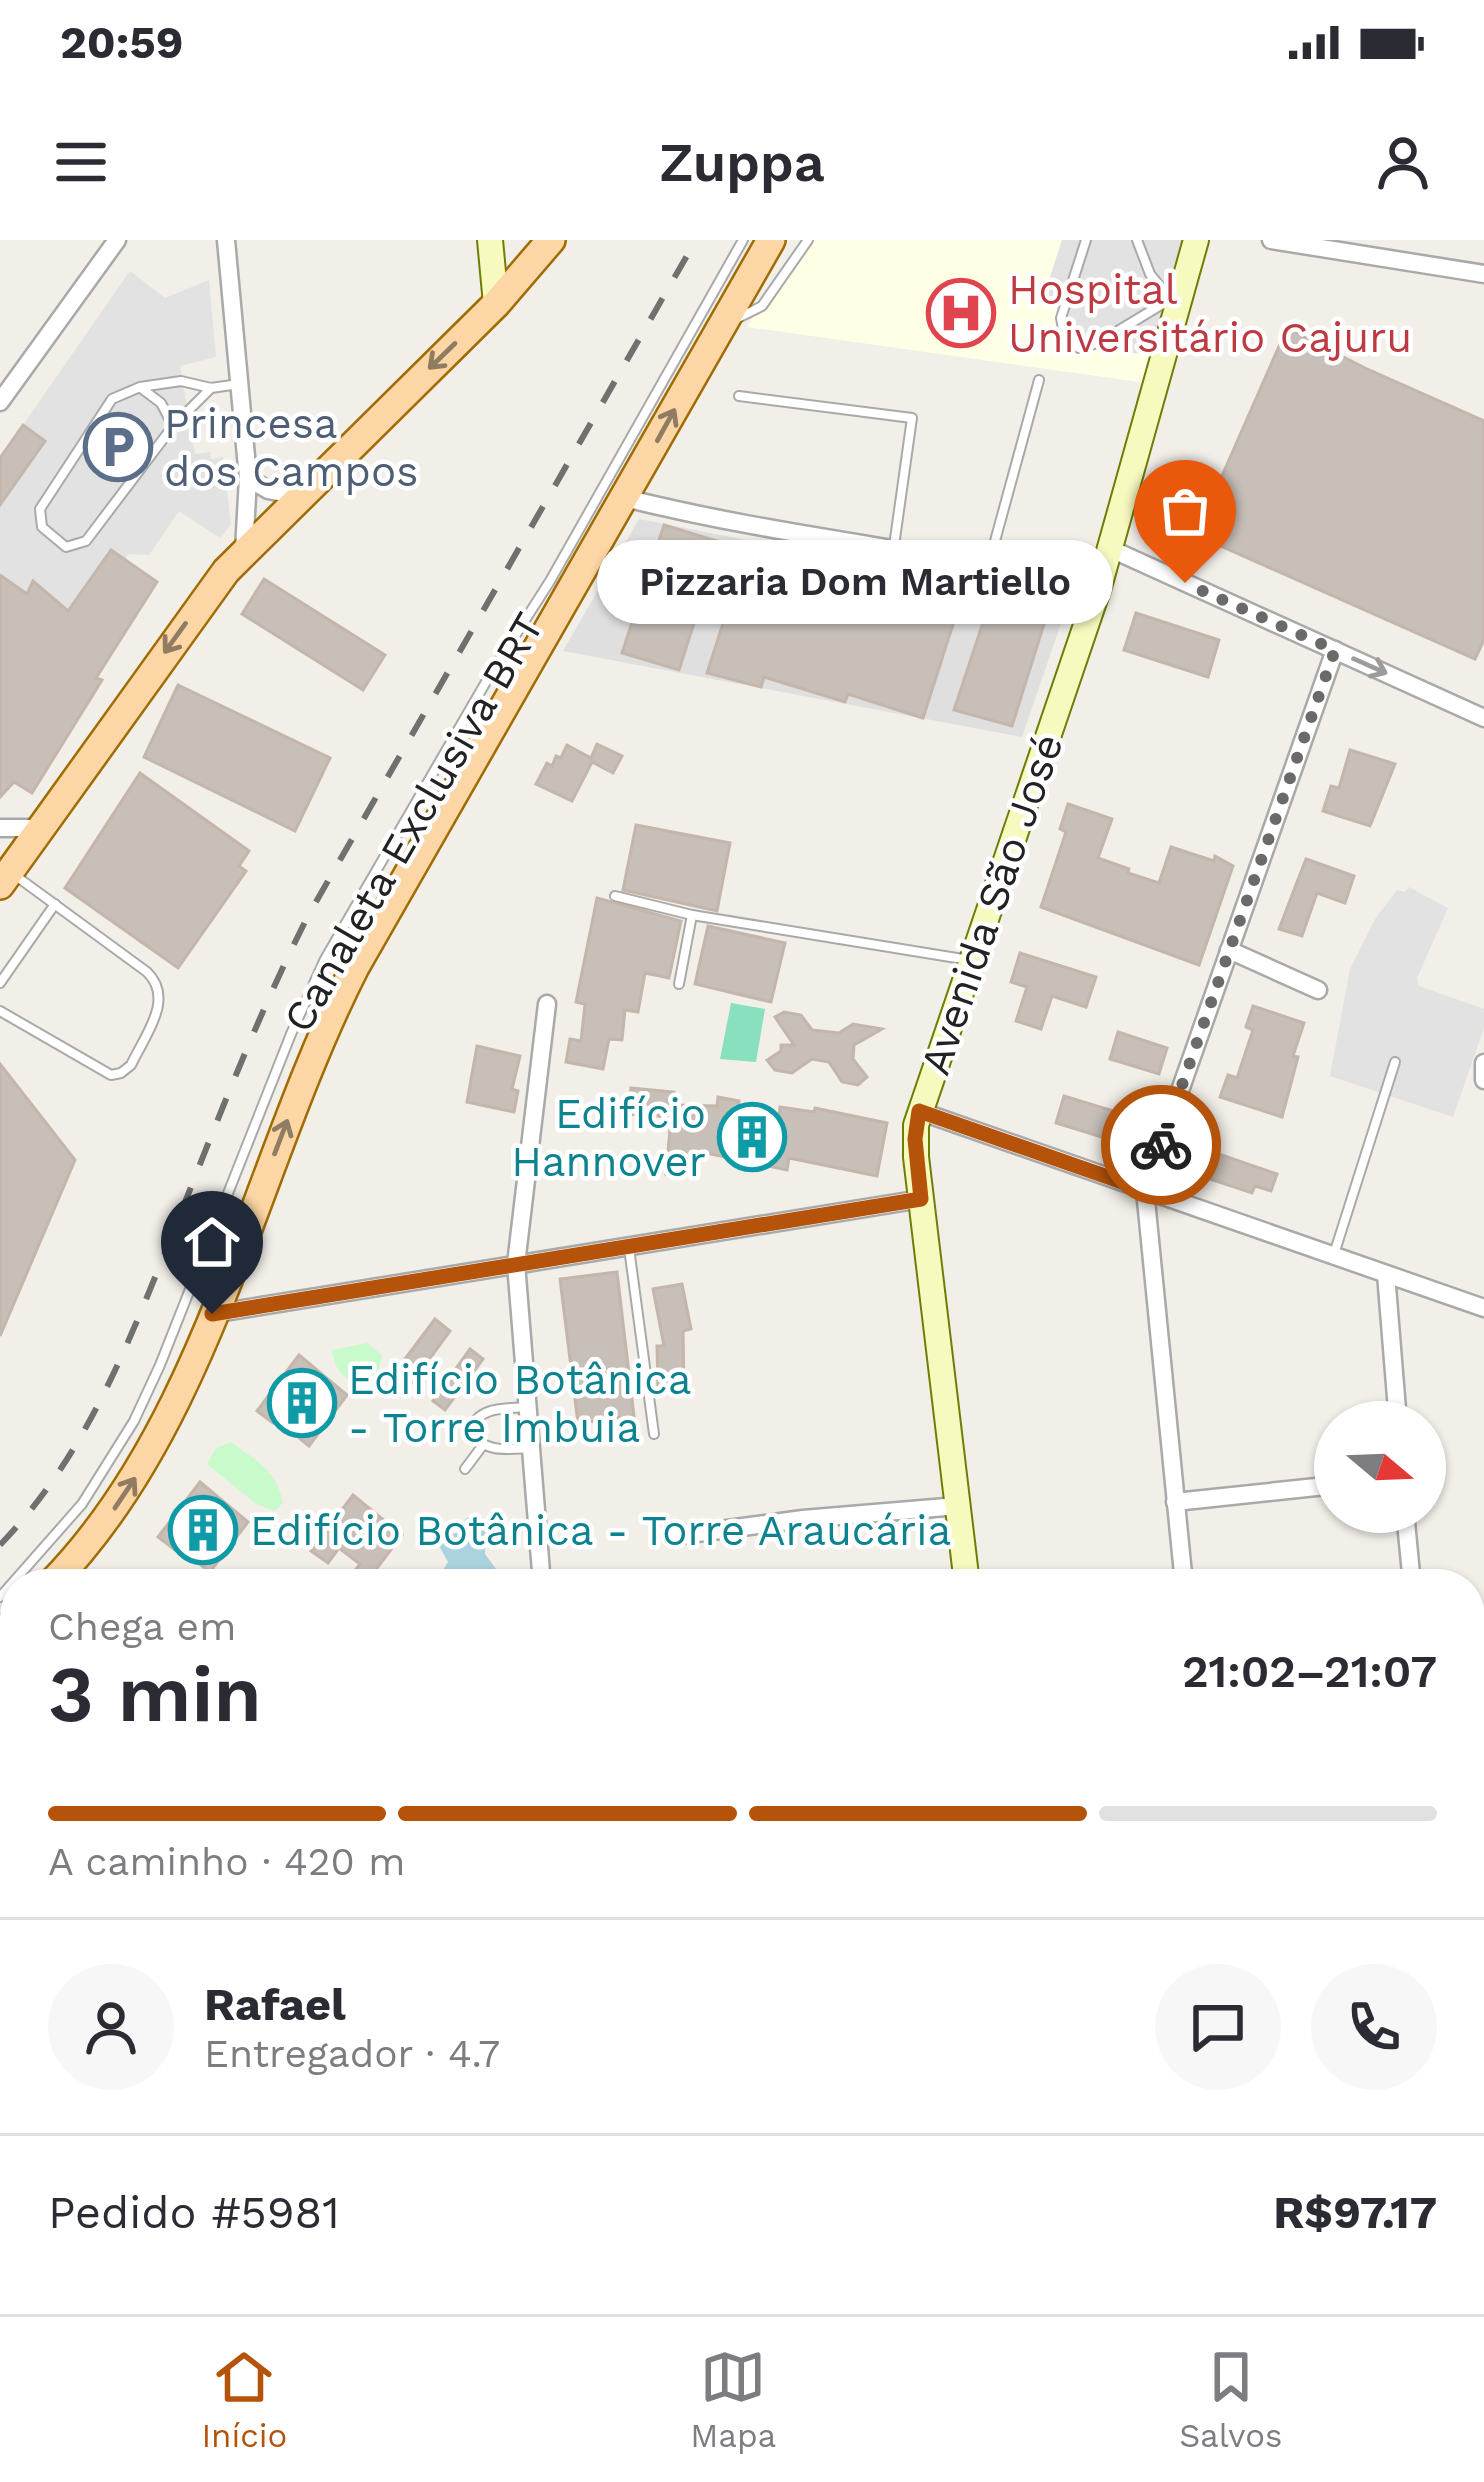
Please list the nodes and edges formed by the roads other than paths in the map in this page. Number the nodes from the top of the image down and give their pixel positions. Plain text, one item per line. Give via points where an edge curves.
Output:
1 (117, 240) edge
2 (226, 240) edge
3 (490, 240) edge
4 (551, 240) edge
5 (808, 240) edge
6 (1086, 240) edge
7 (1137, 240) edge
8 (1196, 240) edge
9 (1270, 240) edge
10 (763, 255) edge
11 (1484, 274) edge
12 (1174, 301) junction
13 (496, 304) junction
14 (1040, 380) dead end
15 (239, 384) junction
16 (140, 387) junction
17 (211, 388) junction
18 (739, 395) dead end
19 (0, 402) edge
20 (173, 426) junction
21 (248, 478) junction
22 (298, 496) junction
23 (625, 498) junction
24 (893, 548) junction
25 (1111, 549) junction
26 (244, 550) junction
27 (988, 562) junction
28 (1099, 587) junction
29 (1335, 650) junction
30 (1484, 717) edge
31 (0, 828) edge
32 (40, 828) junction
33 (5, 878) edge
34 (615, 896) dead end
35 (55, 904) junction
36 (692, 915) junction
37 (1229, 950) junction
38 (971, 960) junction
39 (0, 983) edge
40 (679, 984) dead end
41 (1318, 990) dead end
42 (547, 1004) dead end
43 (0, 1011) edge
44 (1395, 1062) dead end
45 (1484, 1063) edge
46 (1484, 1080) edge
47 (919, 1111) junction
48 (1145, 1190) junction
49 (921, 1199) junction
50 (629, 1246) junction
51 (1334, 1256) junction
52 (516, 1264) junction
53 (1386, 1274) junction
54 (1484, 1308) edge
55 (212, 1314) junction
56 (1396, 1401) edge
57 (528, 1407) junction
58 (654, 1434) dead end
59 (483, 1445) junction
60 (531, 1448) junction
61 (465, 1468) dead end
62 (1314, 1487) edge
63 (1175, 1502) junction
64 (958, 1506) junction
65 (1407, 1533) edge
66 (676, 1536) dead end
67 (26, 1569) edge
68 (64, 1569) edge
69 (541, 1569) edge
70 (965, 1569) edge
71 (1182, 1569) edge
72 (1411, 1569) edge

1 - 19 street
2 - 15 street
3 - 13 street
4 - 13 main road
5 - 10 lane, Canaleta Exclusiva BRT
6 - 12 lane via 1061,317 1065,340 1079,348 1098,343
7 - 12 lane via 1150,274
8 - 12 street, Avenida São José
9 - 11 street
23 -> 10 main road
10 - 67 lane, Canaleta Exclusiva BRT via 478,695 325,959 160,1365 118,1450
12 - 25 street, Avenida São José
13 -> 22 main road
14 - 27 lane
15 - 17 lane
15 - 21 street
16 - 17 lane via 181,381
16 - 20 lane
16 - 20 lane via 112,399 40,509 42,527 66,547 86,541
17 - 20 lane
18 - 24 lane via 913,418
21 - 22 street
21 - 26 street
22 - 26 main road
23 - 24 street via 737,525
55 -> 23 main road via 347,982
24 - 27 street
25 - 28 street, Avenida São José
25 - 29 street
26 -> 32 main road
27 - 28 street
28 - 38 street, Avenida São José
29 -> 30 street
29 - 37 street
31 - 32 street
32 - 33 main road
33 - 35 lane
34 - 36 lane
35 - 39 lane
35 - 43 lane via 159,983 162,997 130,1065 111,1075
36 - 38 lane
36 - 40 lane
37 - 41 street
37 - 48 street
38 - 47 street, Avenida São José
42 - 52 street
44 - 51 lane
45 - 46 street
47 - 48 street
47 - 49 street, Avenida São José
48 - 51 street
48 - 63 street
49 - 50 street
49 - 64 street, Avenida São José
50 - 52 street
50 - 58 lane
51 - 53 street
52 - 55 street
52 - 57 street
53 - 54 street
53 - 56 street
68 -> 55 main road via 145,1462
57 - 59 lane via 483,1412 471,1430
57 - 60 street
59 - 60 lane
59 - 61 lane
60 - 69 street
62 - 63 street
63 - 71 street
64 - 66 street
64 - 70 street, Avenida São José
65 - 72 street

